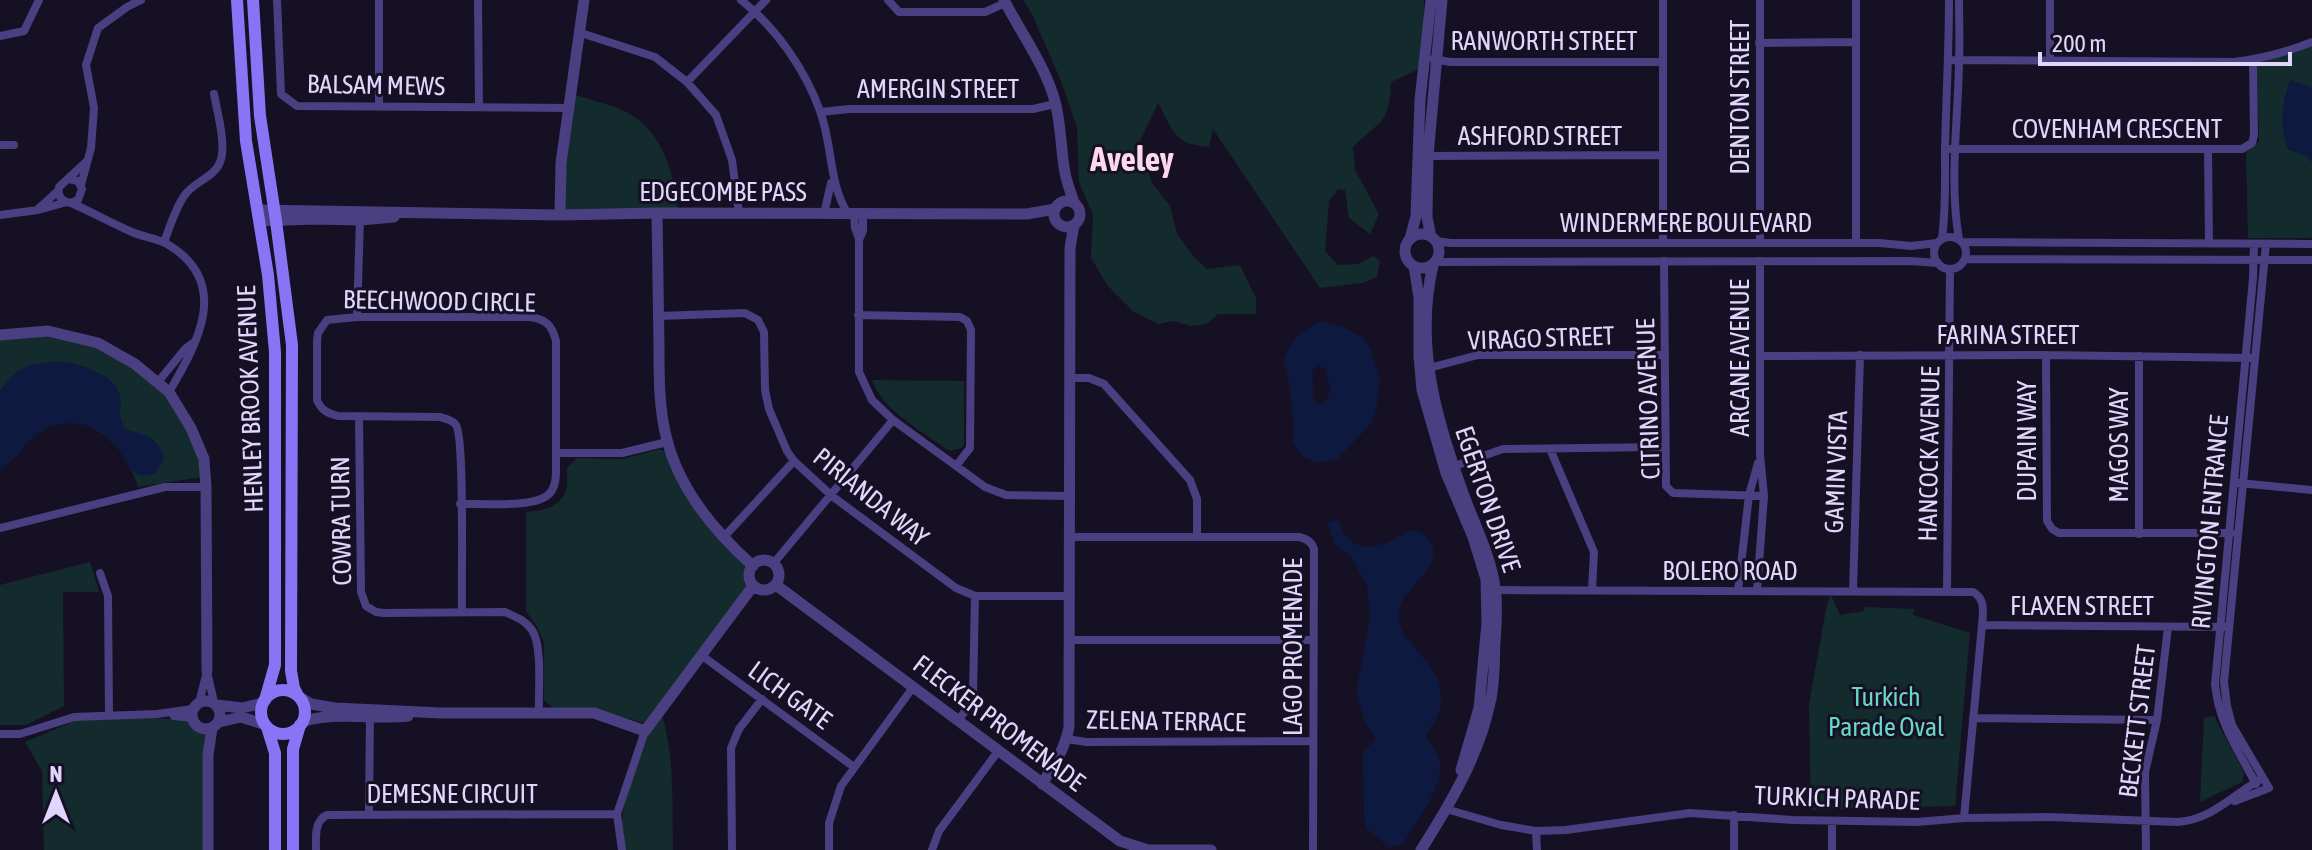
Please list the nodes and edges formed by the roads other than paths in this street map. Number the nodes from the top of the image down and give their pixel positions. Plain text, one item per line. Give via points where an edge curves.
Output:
1 (39, 0) edge
2 (141, 0) edge
3 (237, 0) edge
4 (253, 0) edge
5 (277, 0) edge
6 (379, 0) edge
7 (478, 0) edge
8 (584, 0) edge
9 (741, 0) edge
10 (766, 0) edge
11 (888, 0) edge
12 (1431, 0) edge
13 (1442, 0) edge
14 (1663, 0) edge
15 (1760, 0) edge
16 (1856, 0) edge
17 (1949, 0) edge
18 (1959, 0) edge
19 (2050, 0) edge
20 (1004, 1) edge
21 (755, 11) junction
22 (581, 33) junction
23 (0, 36) edge
24 (1856, 42) junction
25 (2312, 42) edge
26 (1759, 43) junction
27 (1431, 59) junction
28 (1955, 60) junction
29 (2253, 60) junction
30 (2050, 61) junction
31 (1663, 62) junction
32 (687, 82) junction
33 (214, 94) dead end
34 (1055, 104) junction
35 (379, 106) junction
36 (479, 106) junction
37 (569, 108) junction
38 (821, 112) junction
39 (0, 145) edge
40 (14, 145) dead end
41 (1950, 149) junction
42 (2208, 149) junction
43 (1663, 155) junction
44 (1422, 156) junction
45 (86, 162) junction
46 (833, 174) junction
47 (1065, 175) junction
48 (69, 179) junction
49 (82, 189) junction
50 (58, 191) junction
51 (69, 202) junction
52 (1074, 203) junction
53 (38, 210) junction
54 (657, 213) junction
55 (739, 213) junction
56 (98, 214) junction
57 (824, 214) junction
58 (855, 214) junction
59 (0, 215) edge
60 (276, 215) junction
61 (360, 215) junction
62 (560, 215) junction
63 (258, 216) junction
64 (1062, 217) junction
65 (1410, 239) junction
66 (1433, 239) junction
67 (1940, 241) junction
68 (1961, 241) junction
69 (164, 242) junction
70 (1663, 243) junction
71 (1760, 243) junction
72 (1856, 243) junction
73 (2209, 244) junction
74 (2254, 244) junction
75 (2266, 244) junction
76 (2312, 244) edge
77 (1965, 259) junction
78 (2254, 260) junction
79 (2265, 260) junction
80 (2312, 260) edge
81 (1664, 261) junction
82 (1760, 261) junction
83 (1434, 263) junction
84 (1938, 263) junction
85 (1414, 266) junction
86 (1950, 269) junction
87 (858, 315) junction
88 (658, 316) junction
89 (357, 317) junction
90 (0, 335) edge
91 (193, 343) junction
92 (1665, 355) junction
93 (1860, 355) junction
94 (1950, 355) junction
95 (2046, 355) junction
96 (1760, 356) junction
97 (2139, 356) junction
98 (2250, 358) junction
99 (1424, 369) junction
100 (1070, 378) junction
101 (158, 382) junction
102 (169, 392) junction
103 (359, 416) junction
104 (893, 420) junction
105 (667, 442) junction
106 (1664, 447) junction
107 (1550, 449) junction
108 (556, 453) junction
109 (1760, 455) junction
110 (794, 461) junction
111 (956, 466) junction
112 (1449, 468) junction
113 (2239, 483) junction
114 (206, 487) junction
115 (2312, 490) edge
116 (1749, 495) junction
117 (832, 496) junction
118 (1069, 496) junction
119 (1764, 496) junction
120 (460, 504) junction
121 (0, 528) edge
122 (2234, 533) junction
123 (2139, 534) junction
124 (1069, 537) junction
125 (1197, 537) junction
126 (723, 538) junction
127 (773, 564) junction
128 (753, 566) junction
129 (100, 573) dead end
130 (776, 585) junction
131 (753, 586) junction
132 (1491, 590) junction
133 (1592, 590) junction
134 (1738, 591) junction
135 (1757, 591) junction
136 (1853, 591) junction
137 (1947, 592) junction
138 (975, 596) junction
139 (1069, 596) junction
140 (462, 612) junction
141 (1982, 625) junction
142 (2168, 627) junction
143 (2225, 627) junction
144 (1069, 640) junction
145 (1314, 640) junction
146 (701, 655) junction
147 (207, 671) junction
148 (914, 686) junction
149 (299, 697) junction
150 (762, 699) junction
151 (264, 702) junction
152 (215, 704) junction
153 (195, 710) junction
154 (370, 713) junction
155 (539, 713) junction
156 (109, 714) junction
157 (1973, 718) junction
158 (959, 719) junction
159 (2157, 720) junction
160 (301, 724) junction
161 (211, 726) junction
162 (266, 726) junction
163 (645, 731) junction
164 (0, 734) edge
165 (1067, 739) junction
166 (1313, 741) junction
167 (999, 750) junction
168 (854, 767) junction
169 (2259, 780) junction
170 (1042, 784) junction
171 (2265, 790) joint
172 (2226, 804) junction
173 (1446, 809) junction
174 (369, 814) junction
175 (617, 814) junction
176 (1734, 815) junction
177 (1964, 818) junction
178 (2146, 820) junction
179 (1832, 821) junction
180 (1536, 831) junction
181 (208, 850) edge
182 (275, 850) edge
183 (293, 850) edge
184 (316, 850) edge
185 (622, 850) edge
186 (732, 850) edge
187 (829, 850) edge
188 (932, 850) edge
189 (1211, 850) edge
190 (1313, 850) edge
191 (1421, 850) edge
192 (1537, 850) edge
193 (1734, 850) edge
194 (1832, 850) edge
195 (2146, 850) edge

1 - 23 street via 24,31
2 - 45 street via 98,28 86,65 94,108
3 - 63 main road, HENLEY BROOK AVENUE via 243,108
4 - 60 main road, HENLEY BROOK AVENUE via 260,116
5 - 35 street, BALSAM MEWS via 281,94 297,106
6 - 35 street
7 - 36 street
8 - 22 street
9 - 21 street
10 - 21 street
11 - 20 street via 899,12 985,12
12 - 27 street
13 - 27 street
14 - 31 street
15 - 26 street, DENTON STREET
16 - 24 street
17 - 28 street
18 - 28 street
19 - 30 street
20 - 34 street via 1045,73
21 - 32 street
21 - 38 street via 789,50
22 - 32 street via 655,57
22 - 37 street
24 - 26 street
24 - 72 street
25 - 29 street
26 - 71 street, DENTON STREET
27 - 31 street, RANWORTH STREET
27 - 44 street
28 - 30 street
28 - 41 street
29 - 30 street
29 - 42 street, COVENHAM CRESCENT via 2252,143 2242,149
31 - 43 street
32 - 55 street via 716,115 732,160
33 - 69 street via 222,160 184,196
34 - 38 street, AMERGIN STREET via 1033,109
34 - 47 street
35 - 36 street, BALSAM MEWS
36 - 37 street, BALSAM MEWS
37 - 62 street
38 - 46 street
39 - 40 street
41 - 42 street, COVENHAM CRESCENT
41 - 67 street
41 - 68 street
42 - 73 street
43 - 44 street, ASHFORD STREET
43 - 70 street
44 - 65 street
44 - 66 street
45 - 48 street
45 - 49 street
46 - 57 street
46 - 58 street via 840,200
47 - 52 street
47 - 64 street
48 - 49 street
48 - 50 street
49 - 51 street via 78,200
49 - 56 street
50 - 51 street
50 - 53 street
51 - 53 street
51 - 56 street
52 - 64 street, EDGECOMBE PASS via 1067,201
52 - 64 street via 1080,214
53 - 59 street
54 - 55 street, EDGECOMBE PASS
54 - 62 street, EDGECOMBE PASS
54 - 88 street
55 - 57 street, EDGECOMBE PASS
56 - 69 street
57 - 58 street, EDGECOMBE PASS
58 - 64 street, EDGECOMBE PASS
58 - 87 street via 863,231
60 - 61 street, EDGECOMBE PASS
60 - 63 street, EDGECOMBE PASS
60 - 149 main road, HENLEY BROOK AVENUE via 292,345 291,671
61 - 62 street, EDGECOMBE PASS
61 - 89 street
63 - 151 main road, HENLEY BROOK AVENUE via 271,305 276,402 275,665
64 - 100 street via 1070,248
65 - 66 street
65 - 85 street via 1405,254
66 - 70 street, WINDERMERE BOULEVARD
66 - 83 street via 1439,249
67 - 68 street
67 - 72 street, WINDERMERE BOULEVARD via 1911,246
67 - 84 street via 1934,253
68 - 73 street
68 - 77 street
69 - 91 street via 200,275 203,320
70 - 71 street, WINDERMERE BOULEVARD
71 - 72 street, WINDERMERE BOULEVARD
73 - 74 street
74 - 75 street
74 - 78 street, RIVINGTON ENTRANCE
75 - 76 street
75 - 79 street, RIVINGTON ENTRANCE
77 - 78 street
77 - 86 street
78 - 79 street
78 - 98 street, RIVINGTON ENTRANCE
79 - 80 street
79 - 98 street, RIVINGTON ENTRANCE
81 - 82 street, WINDERMERE BOULEVARD
81 - 83 street, WINDERMERE BOULEVARD
81 - 92 street, CITRINO AVENUE
82 - 84 street, WINDERMERE BOULEVARD
82 - 96 street, ARCANE AVENUE
83 - 85 street
83 - 99 street, EGERTON DRIVE via 1426,294
84 - 86 street
85 - 99 street, EGERTON DRIVE
86 - 94 street, HANCOCK AVENUE
87 - 104 street via 859,372 872,400
87 - 111 street via 967,321 970,448
88 - 105 street
88 - 110 street, PIRIANDA WAY via 745,313 758,320 764,332 769,409
89 - 103 street, BEECHWOOD CIRCLE via 327,320 318,333 317,400 327,413
89 - 108 street, BEECHWOOD CIRCLE via 547,321 556,341
90 - 101 street via 48,331 98,343
91 - 101 street
91 - 102 street
92 - 99 street, VIRAGO STREET via 1478,355
92 - 106 street, CITRINO AVENUE
93 - 94 street, FARINA STREET
93 - 96 street, FARINA STREET
93 - 136 street, GAMIN VISTA
94 - 95 street, FARINA STREET
94 - 137 street, HANCOCK AVENUE
95 - 97 street, FARINA STREET
95 - 123 street, DUPAIN WAY via 2047,521 2059,533
96 - 109 street, ARCANE AVENUE
97 - 98 street, FARINA STREET
97 - 123 street, MAGOS WAY
98 - 113 street, RIVINGTON ENTRANCE
99 - 112 street, EGERTON DRIVE via 1422,390
100 - 118 street
100 - 125 street via 1104,384 1190,480 1197,499
101 - 102 street
102 - 114 street via 204,459
103 - 120 street, BEECHWOOD CIRCLE via 451,420 459,434
103 - 140 street, COWRA TURN via 363,601 384,613
104 - 111 street
104 - 117 street
105 - 108 street via 622,453
105 - 126 street via 686,485
106 - 107 street
106 - 116 street, CITRINO AVENUE via 1666,486 1673,493
107 - 112 street via 1503,449
107 - 133 street via 1594,552
108 - 120 street, BEECHWOOD CIRCLE via 549,495 532,502
109 - 116 street, ARCANE AVENUE
109 - 119 street, ARCANE AVENUE
110 - 117 street, PIRIANDA WAY
110 - 126 street
111 - 118 street via 1006,495
112 - 132 street, EGERTON DRIVE via 1484,544
113 - 115 street
113 - 122 street, RIVINGTON ENTRANCE
114 - 121 street via 165,487
114 - 147 street
116 - 119 street, CITRINO AVENUE
116 - 134 street, ARCANE AVENUE
117 - 127 street
117 - 138 street, PIRIANDA WAY via 956,588
118 - 124 street
119 - 135 street, ARCANE AVENUE
120 - 140 street, BEECHWOOD CIRCLE
122 - 123 street, DUPAIN WAY
122 - 143 street, RIVINGTON ENTRANCE
124 - 125 street, LAGO PROMENADE
124 - 139 street
125 - 145 street, LAGO PROMENADE via 1299,537 1311,543
126 - 128 street
127 - 128 street
127 - 130 street via 779,576
128 - 131 street
129 - 156 street via 108,596
130 - 131 street via 762,590
130 - 148 street, FLECKER PROMENADE
131 - 146 street
132 - 133 street, BOLERO ROAD
132 - 173 street, EGERTON DRIVE via 1491,701 1474,756
133 - 134 street, BOLERO ROAD
134 - 135 street, BOLERO ROAD
135 - 136 street, BOLERO ROAD
136 - 137 street, BOLERO ROAD
137 - 141 street, BOLERO ROAD via 1979,595
138 - 139 street, PIRIANDA WAY
138 - 158 street via 973,694
139 - 144 street
140 - 155 street, COWRA TURN via 505,612 533,631
141 - 142 street, FLAXEN STREET
141 - 157 street
142 - 143 street, FLAXEN STREET
142 - 159 street, BECKETT STREET
143 - 169 street, RIVINGTON ENTRANCE via 2215,684 2217,705
144 - 145 street
144 - 165 street
145 - 166 street, LAGO PROMENADE
146 - 150 street, LICH GATE
146 - 163 street
147 - 152 street
147 - 153 street
148 - 158 street, FLECKER PROMENADE
148 - 168 street
149 - 151 main road via 280,690
149 - 154 street via 311,704
149 - 160 main road via 305,710
150 - 168 street, LICH GATE
150 - 186 street via 731,748
151 - 152 street via 242,708
151 - 162 main road
152 - 153 street via 209,701
152 - 161 street via 221,713
153 - 156 street
153 - 161 street via 195,723
154 - 155 street
154 - 160 street
154 - 174 street
155 - 163 street via 594,713
156 - 164 street
157 - 159 street
157 - 177 street
158 - 167 street, FLECKER PROMENADE
159 - 178 street, BECKETT STREET via 2145,772
160 - 162 main road via 288,733
160 - 183 main road via 293,749
161 - 162 street via 241,717
161 - 181 street
162 - 182 main road via 275,753
163 - 175 street
165 - 166 street, ZELENA TERRACE
165 - 170 street
166 - 190 street, LAGO PROMENADE
167 - 170 street, FLECKER PROMENADE
167 - 188 street via 939,831
168 - 187 street via 841,786 829,823
169 - 171 street, RIVINGTON ENTRANCE
169 - 172 street, TURKICH PARADE
170 - 189 street, FLECKER PROMENADE via 1120,841 1148,850
171 - 172 street, TURKICH PARADE
172 - 178 street, TURKICH PARADE via 2189,821
173 - 180 street, TURKICH PARADE
173 - 191 street, EGERTON DRIVE
174 - 175 street, DEMESNE CIRCUIT
174 - 184 street, DEMESNE CIRCUIT via 322,817
175 - 185 street
176 - 179 street, TURKICH PARADE
176 - 180 street, TURKICH PARADE via 1690,813
176 - 193 street
177 - 178 street, TURKICH PARADE
177 - 179 street, TURKICH PARADE
178 - 195 street, BECKETT STREET
179 - 194 street
180 - 192 street

